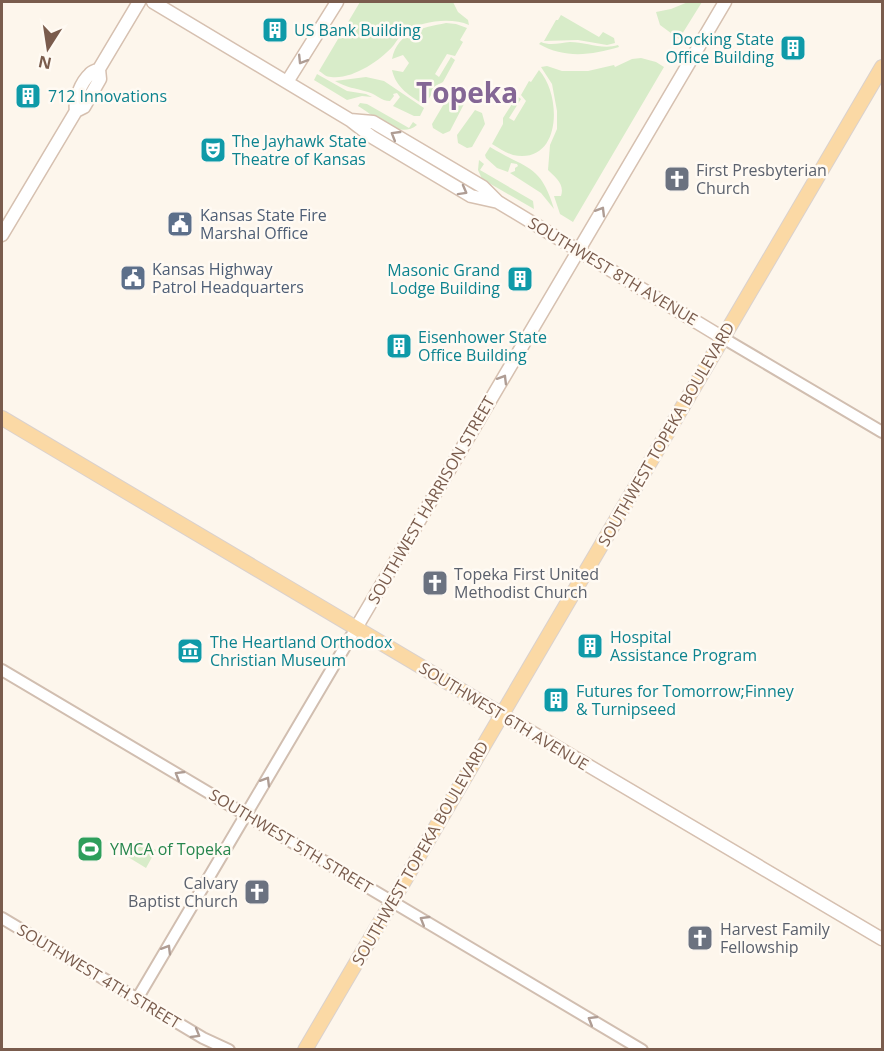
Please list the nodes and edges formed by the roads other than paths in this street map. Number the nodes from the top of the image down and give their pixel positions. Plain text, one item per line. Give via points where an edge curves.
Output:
1 (139, 2) edge
2 (153, 2) edge
3 (337, 2) edge
4 (725, 2) edge
5 (882, 66) edge
6 (287, 82) junction
7 (2, 235) edge
8 (578, 250) junction
9 (723, 338) junction
10 (2, 418) edge
11 (882, 432) edge
12 (356, 628) junction
13 (2, 670) edge
14 (501, 714) junction
15 (246, 815) junction
16 (392, 901) junction
17 (2, 918) edge
18 (882, 939) edge
19 (137, 999) junction
20 (229, 1050) edge
21 (305, 1050) edge
22 (642, 1050) edge

1 - 7 main road via 99,69 90,74 82,87 75,102 76,111
2 - 6 main road, SOUTHWEST 8TH AVENUE
3 -> 6 main road
8 -> 4 main road, SOUTHWEST HARRISON STREET
5 - 9 main road, SOUTHWEST TOPEKA BOULEVARD
6 - 8 main road, SOUTHWEST 8TH AVENUE via 350,120 373,122 483,187 498,202
8 - 9 main road, SOUTHWEST 8TH AVENUE
12 -> 8 main road, SOUTHWEST HARRISON STREET
9 - 11 street, SOUTHWEST 8TH AVENUE
9 - 14 main road, SOUTHWEST TOPEKA BOULEVARD
10 - 12 main road, SOUTHWEST 6TH AVENUE
12 - 14 main road, SOUTHWEST 6TH AVENUE
15 -> 12 street, SOUTHWEST HARRISON STREET
15 -> 13 street, SOUTHWEST 5TH STREET
14 - 16 main road, SOUTHWEST TOPEKA BOULEVARD
14 - 18 main road, SOUTHWEST 6TH AVENUE
15 - 16 street, SOUTHWEST 5TH STREET
19 -> 15 street, SOUTHWEST HARRISON STREET
16 - 21 main road, SOUTHWEST TOPEKA BOULEVARD
22 -> 16 street, SOUTHWEST 5TH STREET
17 - 19 street, SOUTHWEST 4TH STREET
19 -> 20 street, SOUTHWEST 4TH STREET

